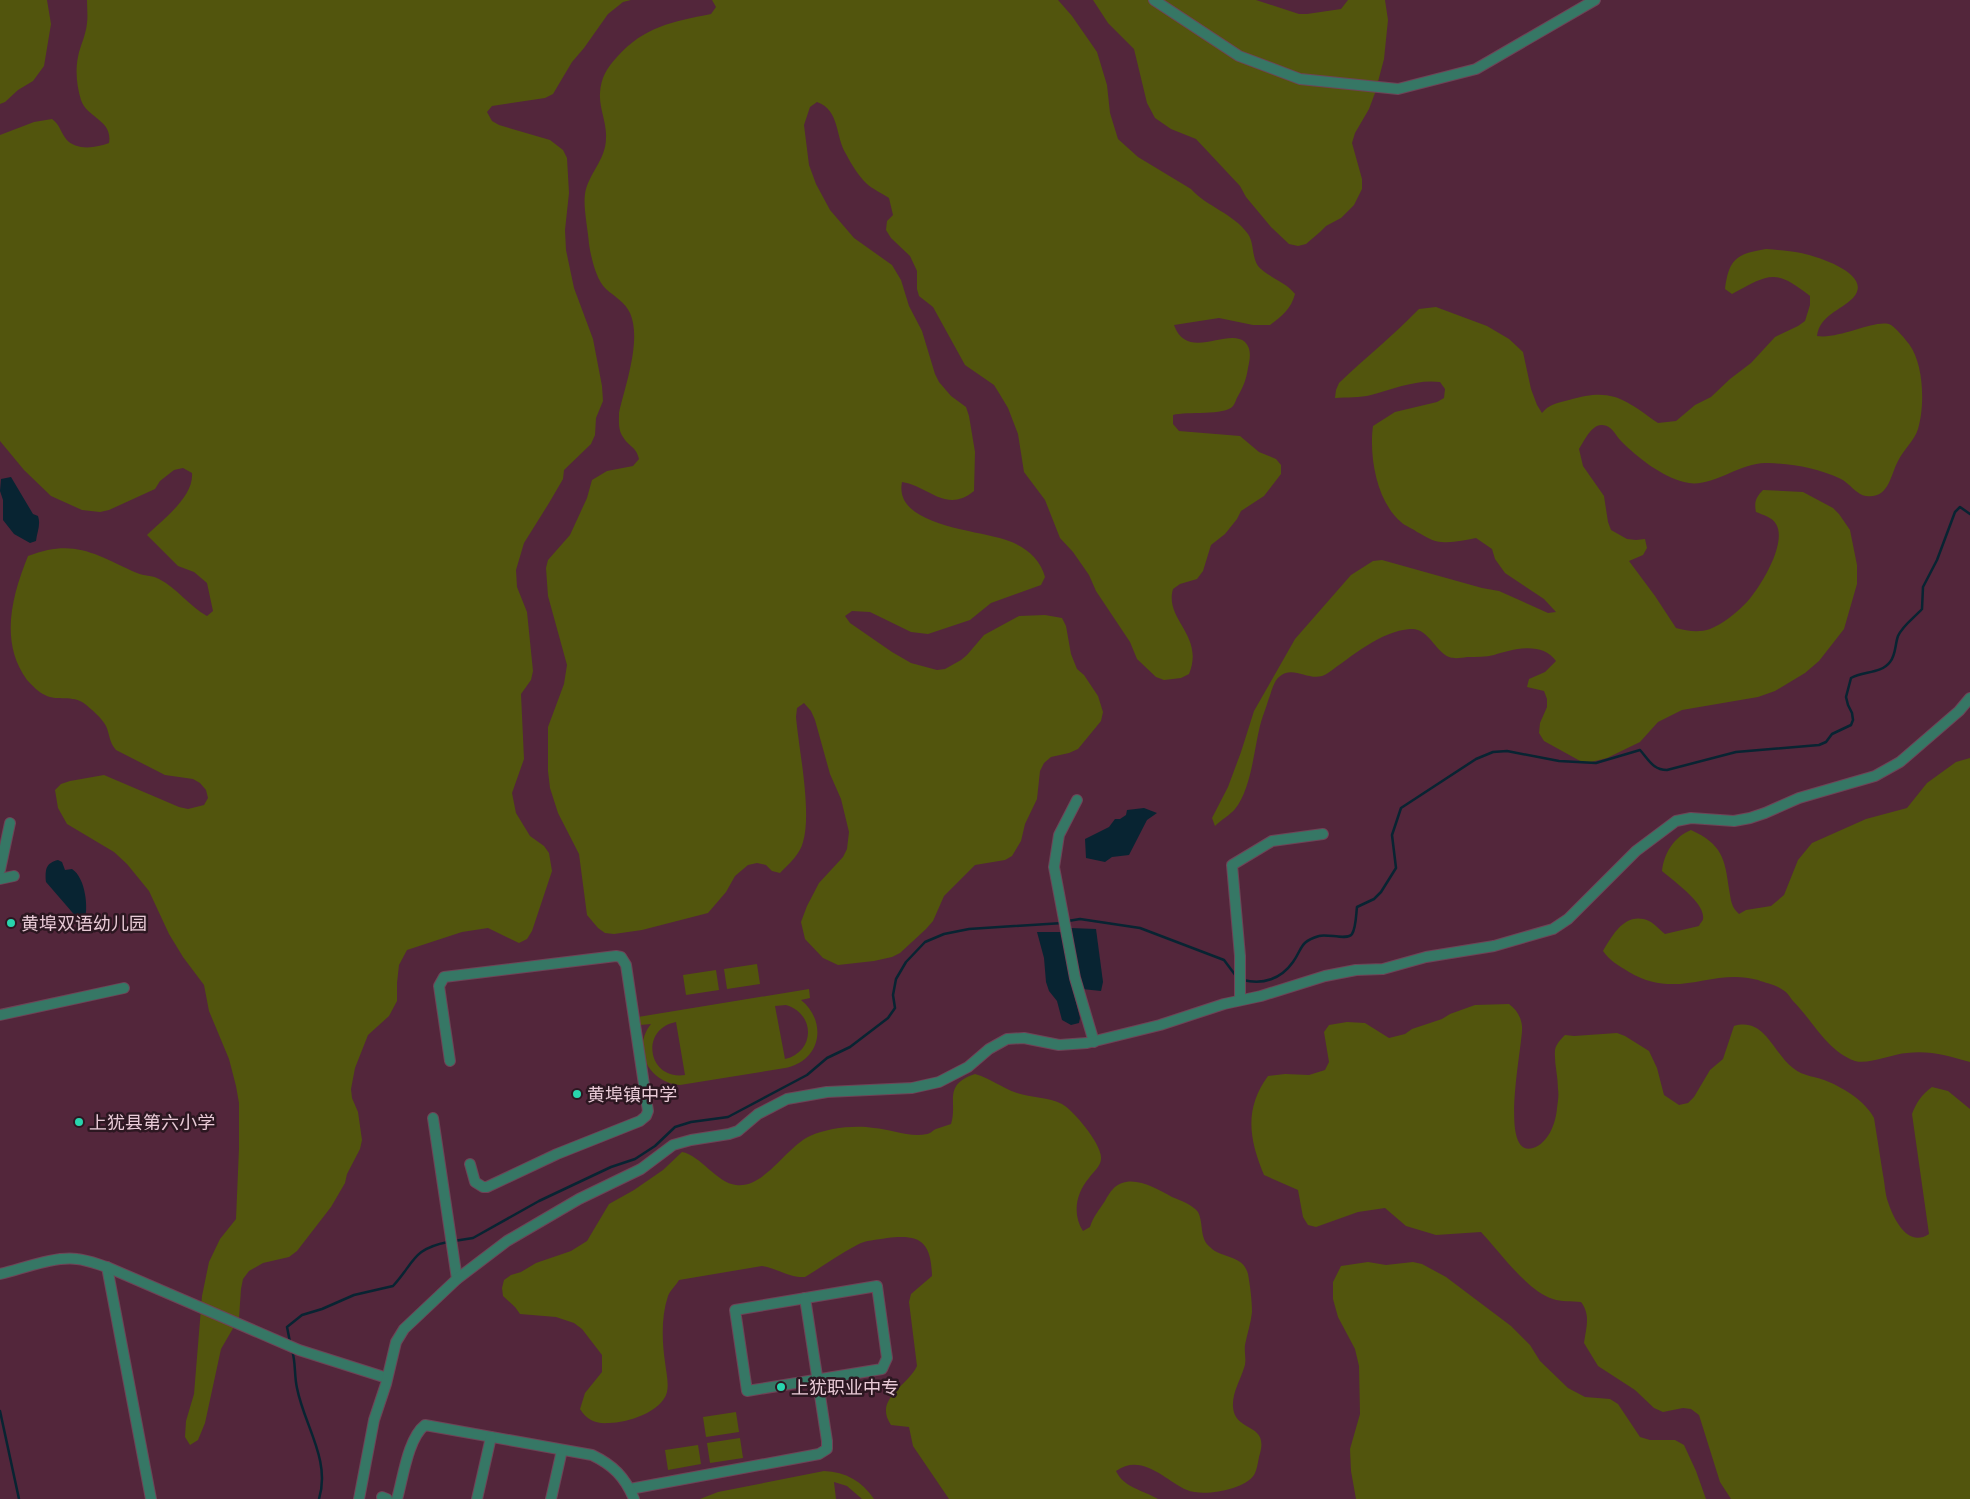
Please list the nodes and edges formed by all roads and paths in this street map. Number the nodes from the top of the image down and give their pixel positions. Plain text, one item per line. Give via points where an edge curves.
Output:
1 (1154, 0) edge
2 (1595, 0) edge
3 (1970, 698) edge
4 (1077, 800) dead end
5 (10, 823) dead end
6 (1323, 834) dead end
7 (0, 870) edge
8 (14, 876) dead end
9 (0, 879) edge
10 (124, 988) dead end
11 (1240, 1000) junction
12 (0, 1016) edge
13 (1094, 1042) junction
14 (450, 1061) dead end
15 (433, 1118) dead end
16 (470, 1164) dead end
17 (107, 1267) junction
18 (0, 1274) edge
19 (457, 1279) junction
20 (805, 1298) junction
21 (387, 1378) junction
22 (817, 1379) junction
23 (491, 1437) junction
24 (562, 1450) junction
25 (632, 1494) edge
26 (151, 1499) edge
27 (359, 1499) edge
28 (397, 1499) edge
29 (477, 1499) edge
30 (551, 1499) edge

1 - 2 street via 1239,56 1300,79 1398,89 1476,69
3 - 11 street via 1900,762 1875,776 1799,798 1750,818 1676,821 1636,852 1568,919 1553,929 1494,946 1426,958 1383,970 1334,974
4 - 13 street via 1059,835 1054,867 1075,978
5 - 7 street
6 - 11 street via 1272,841 1232,865 1240,956
8 - 9 street
10 - 12 street
11 - 13 street
13 - 19 street via 1067,1046 1024,1038 1007,1039 953,1076 927,1086 827,1092 787,1099 729,1134 673,1145 642,1169 531,1225
14 - 16 street via 439,986 444,977 616,956 624,960 648,1111 646,1116 487,1187 475,1182
15 - 19 street
17 - 18 street via 64,1259
17 - 21 street via 299,1350
17 - 26 street
19 - 21 street via 404,1329 396,1342
20 - 22 street
20 - 22 street via 735,1310 747,1391
20 - 22 street via 877,1286 887,1358 885,1366 878,1371
21 - 27 street via 374,1420
22 - 25 street via 827,1441 826,1449 819,1454
23 - 24 street
23 - 28 street via 425,1425 414,1438
23 - 29 street
24 - 25 street via 592,1455 609,1463
24 - 30 street

